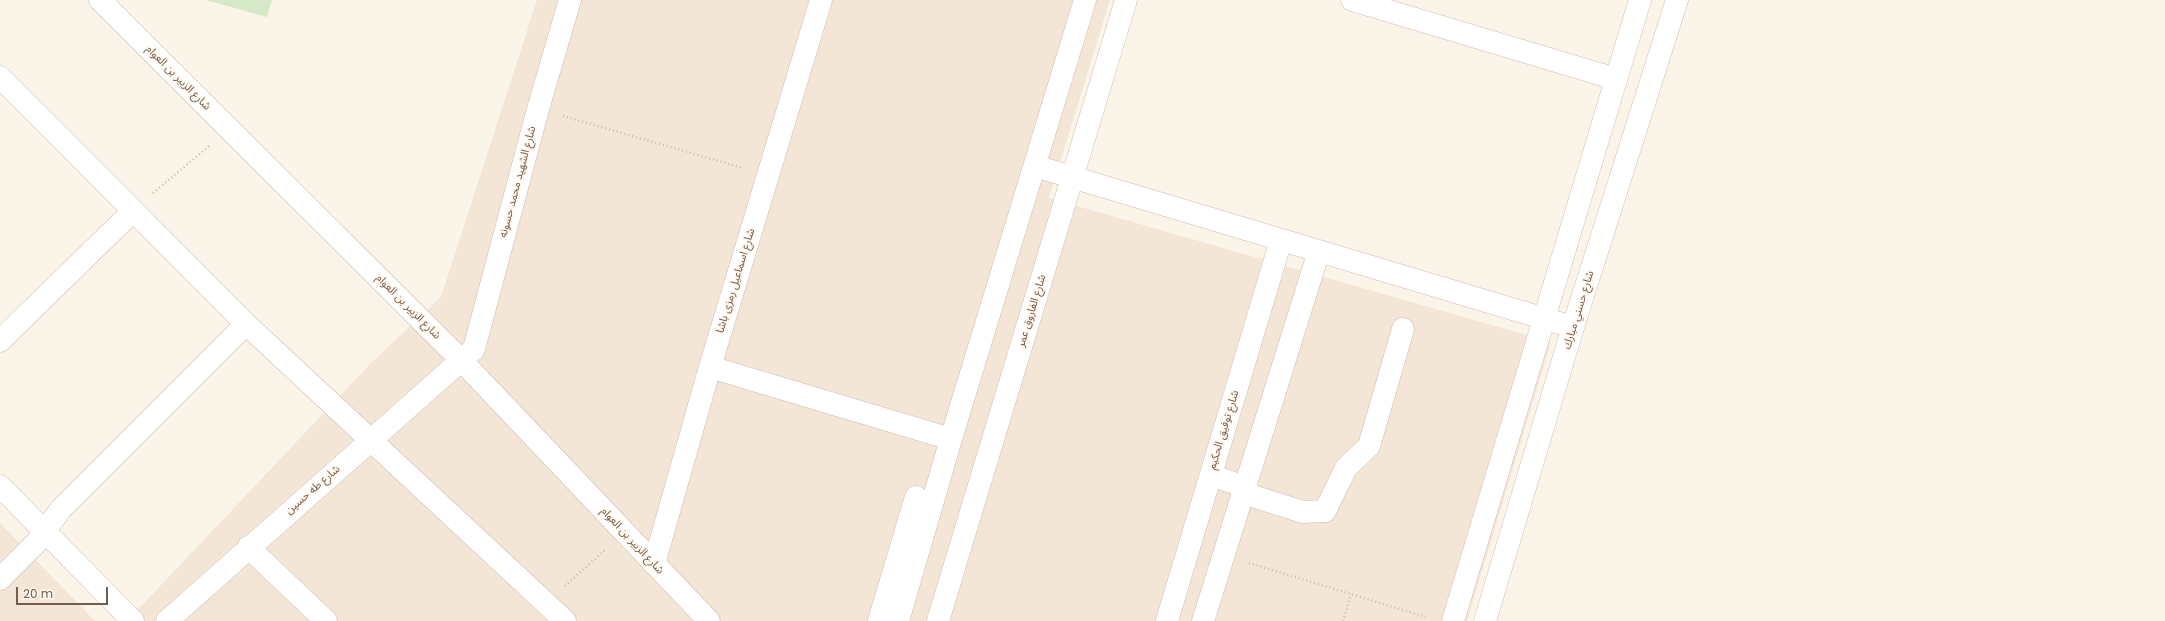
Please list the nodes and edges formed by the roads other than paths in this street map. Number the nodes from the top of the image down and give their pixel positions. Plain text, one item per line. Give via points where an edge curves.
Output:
1 (101, 0) edge
2 (570, 0) edge
3 (821, 0) edge
4 (1085, 0) edge
5 (1126, 0) edge
6 (1352, 0) edge
7 (1640, 0) edge
8 (1677, 0) edge
9 (1616, 79) junction
10 (4, 88) edge
11 (1035, 166) junction
12 (1072, 177) junction
13 (132, 211) junction
14 (1281, 240) junction
15 (1319, 251) junction
16 (1545, 319) junction
17 (246, 324) junction
18 (1573, 327) junction
19 (1403, 329) dead end
20 (0, 341) edge
21 (461, 360) junction
22 (710, 367) junction
23 (951, 439) junction
24 (369, 440) junction
25 (1211, 475) junction
26 (0, 486) edge
27 (1244, 490) junction
28 (916, 497) dead end
29 (44, 531) junction
30 (248, 547) junction
31 (654, 564) junction
32 (0, 579) edge
33 (1443, 620) edge
34 (132, 621) edge
35 (167, 621) edge
36 (326, 621) edge
37 (565, 621) edge
38 (709, 621) edge
39 (879, 621) edge
40 (898, 621) edge
41 (938, 621) edge
42 (1167, 621) edge
43 (1203, 621) edge
44 (1485, 621) edge

1 - 21 street, شارع الزبير بن العوام
2 - 21 street, شارع الشهيد محمد حسونه via 474,349
3 - 22 street, شارع اسماعيل رمزى باشا
4 - 11 street
5 - 12 street, شارع الفاروق عمر
6 - 9 street
7 - 9 street
8 - 18 street, شارع حسني مبارك
9 - 16 street
10 - 13 street
11 - 12 street
11 - 23 street
12 - 14 street
12 - 41 street, شارع الفاروق عمر
13 - 17 street
13 - 20 street
14 - 15 street
14 - 25 street, شارع توفيق الحكيم
15 - 16 street
15 - 27 street
16 - 18 street
16 - 33 street
17 - 24 street
17 - 29 street via 61,510
18 - 44 street, شارع حسني مبارك
19 - 27 street via 1369,446 1346,468 1325,511 1303,512
21 - 24 street, شارع طه حسين
21 - 31 street, شارع الزبير بن العوام
22 - 23 street
22 - 31 street, شارع اسماعيل رمزى باشا
23 - 40 street
24 - 30 street, شارع طه حسين
24 - 37 street
25 - 27 street
25 - 42 street, شارع توفيق الحكيم
26 - 29 street
27 - 43 street
28 - 39 street
29 - 32 street via 36,543
29 - 34 street
30 - 35 street, شارع طه حسين
30 - 36 street
31 - 38 street, شارع الزبير بن العوام

